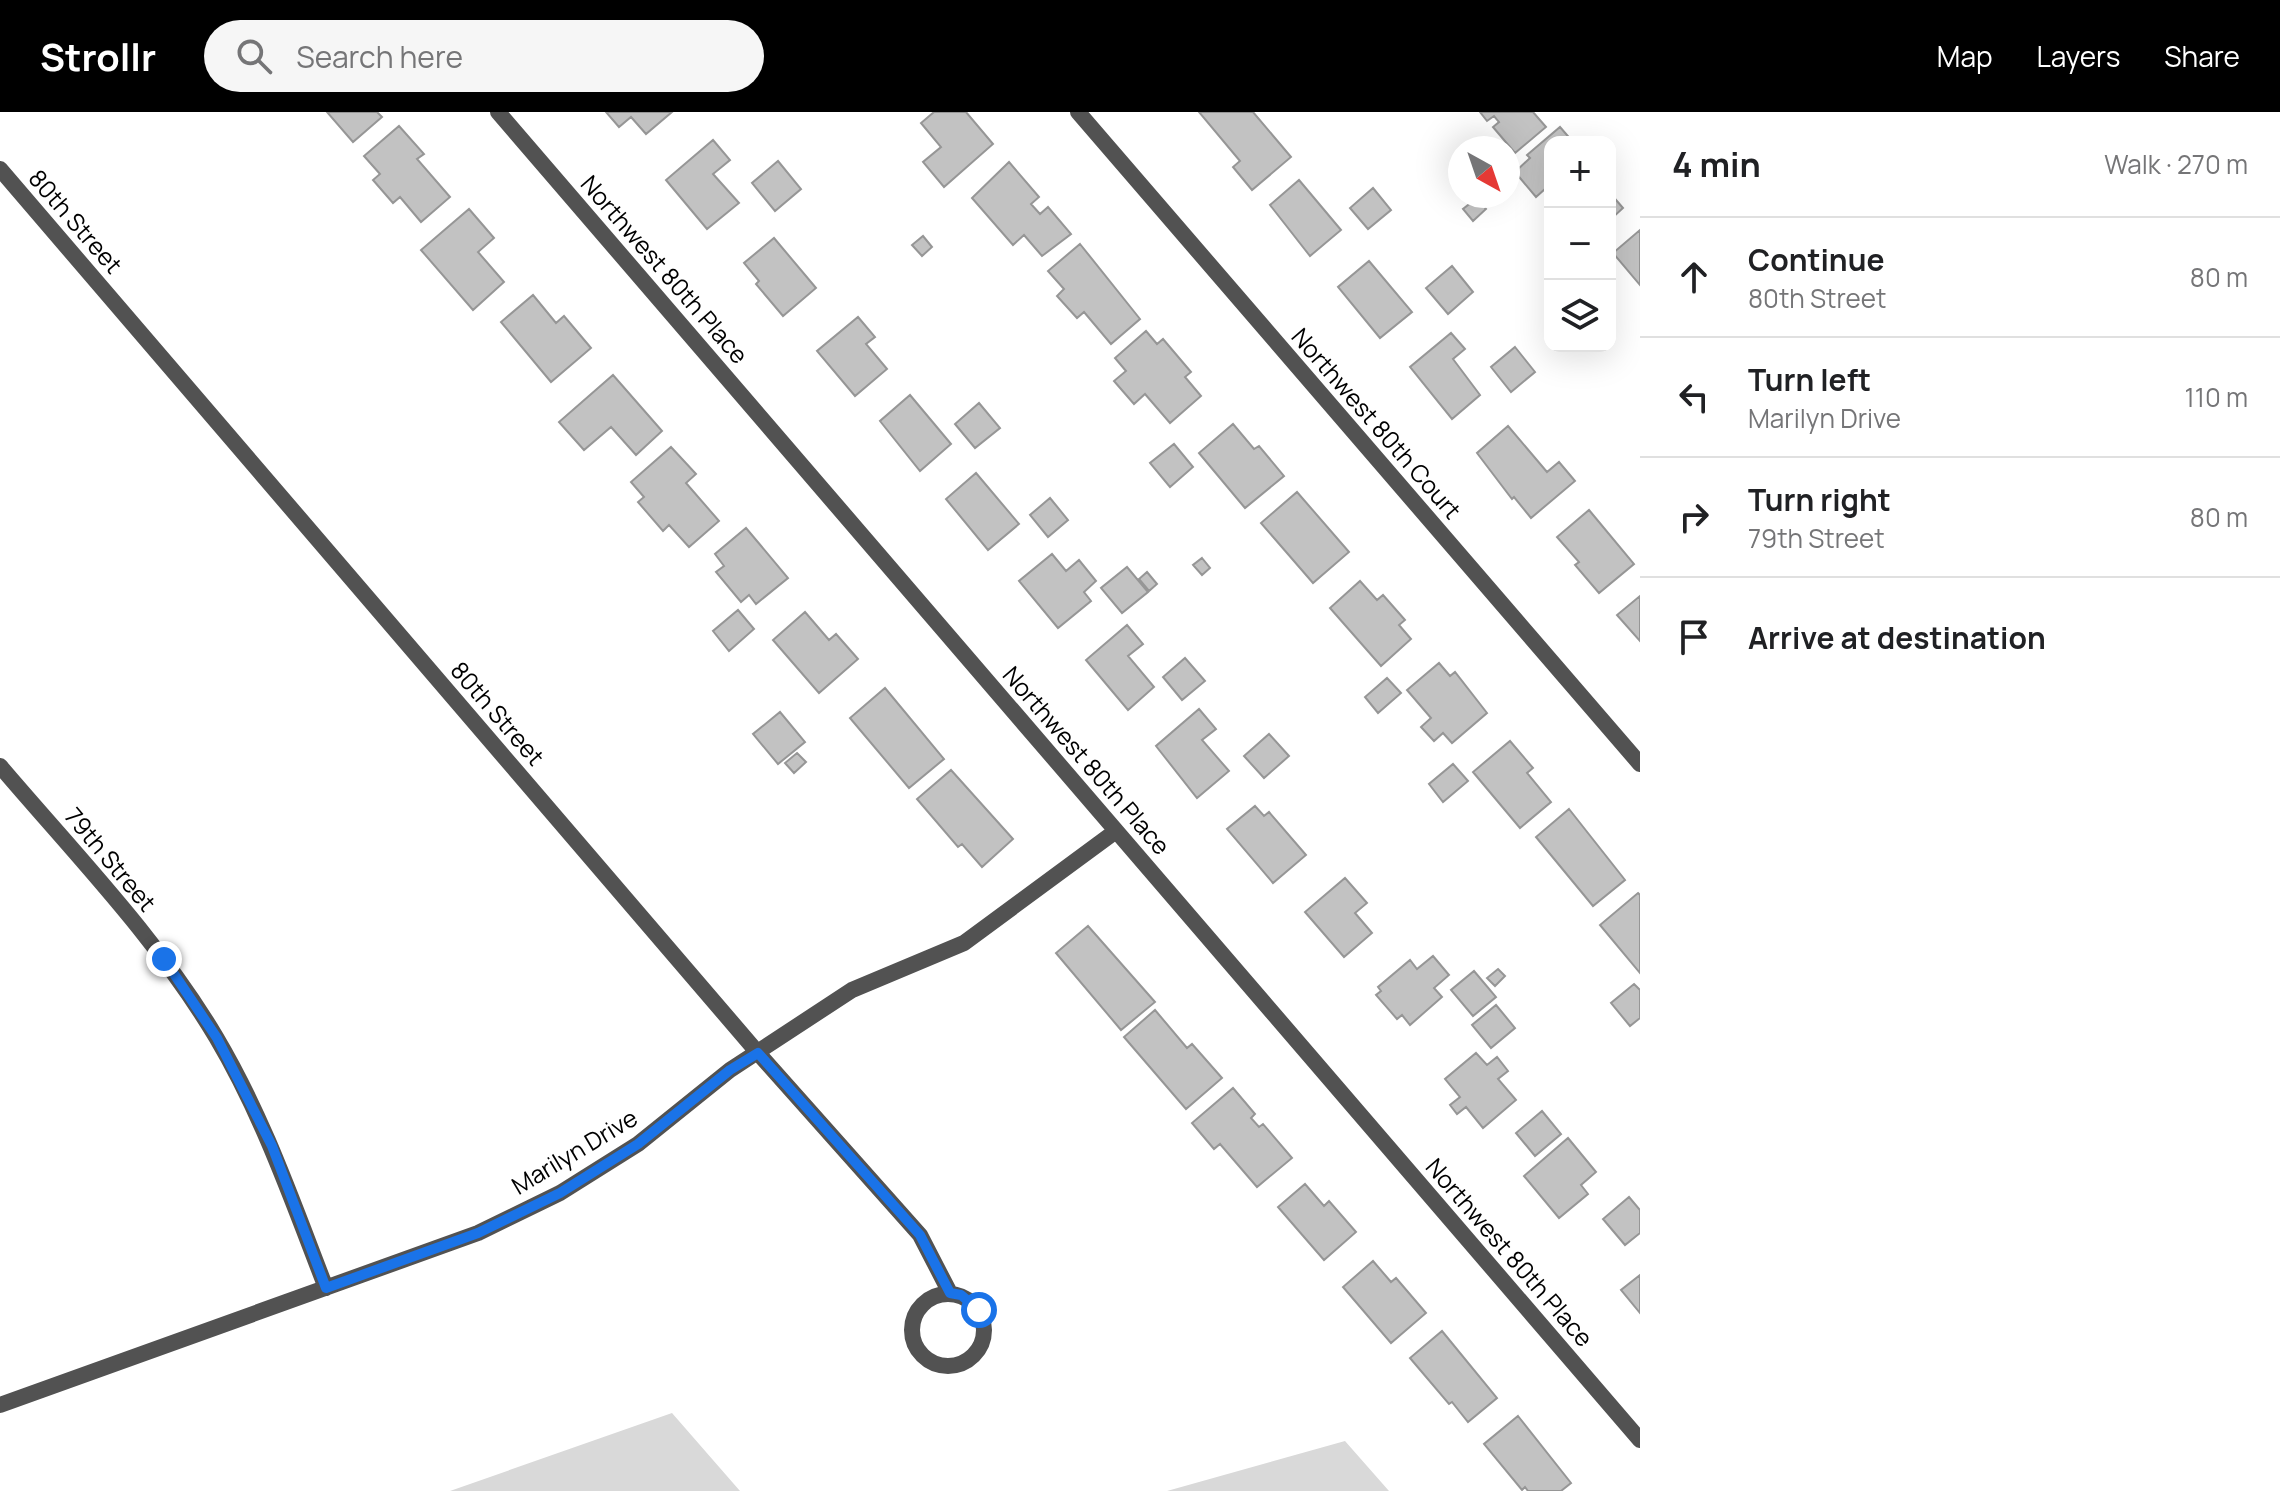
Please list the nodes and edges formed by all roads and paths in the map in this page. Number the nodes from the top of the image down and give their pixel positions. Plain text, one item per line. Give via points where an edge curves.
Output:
1 (498, 112) edge
2 (1078, 112) edge
3 (0, 169) edge
4 (1640, 764) edge
5 (0, 766) edge
6 (1116, 831) junction
7 (758, 1053) junction
8 (326, 1288) junction
9 (950, 1293) junction
10 (0, 1405) edge
11 (1640, 1440) edge

1 - 6 street, Northwest 80th Place
2 - 4 street, Northwest 80th Court
3 - 7 street, 80th Street
5 - 8 street, 79th Street via 164,959 217,1038 272,1146
6 - 7 street, Marilyn Drive via 964,943 852,990
6 - 11 street, Northwest 80th Place
7 - 8 street, Marilyn Drive via 638,1144 560,1193 478,1233
7 - 9 street, 80th Street via 920,1235
8 - 10 street, Marilyn Drive
9 - 9 street, 80th Street via 926,1301 912,1322 916,1347 924,1357 946,1366 968,1361 985,1332 984,1320 971,1301

